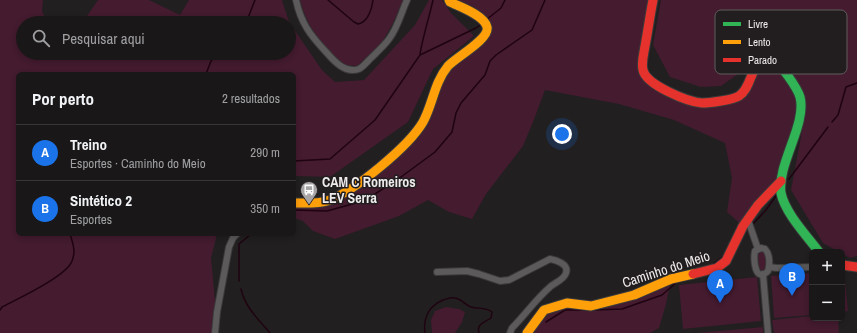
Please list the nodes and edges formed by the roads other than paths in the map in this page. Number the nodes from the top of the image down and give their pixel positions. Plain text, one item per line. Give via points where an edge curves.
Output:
1 (296, 0) edge
2 (407, 0) edge
3 (449, 0) edge
4 (653, 0) edge
5 (752, 74) edge
6 (786, 74) edge
7 (781, 180) junction
8 (296, 203) edge
9 (748, 220) junction
10 (235, 236) edge
11 (758, 249) junction
12 (817, 249) edge
13 (845, 265) edge
14 (769, 267) junction
15 (809, 267) edge
16 (857, 267) edge
17 (437, 272) dead end
18 (763, 274) junction
19 (215, 333) edge
20 (510, 333) edge
21 (527, 333) edge
22 (768, 333) edge

1 - 2 street via 311,37 336,64 350,69 358,69 390,39
3 - 8 street via 480,17 488,28 486,35 445,68 421,124 391,157 339,196 328,201
4 - 5 street via 642,67 647,78 653,83 696,103 713,102 742,95
6 - 7 street via 801,97 802,106
7 - 9 street, Caminho do Meio
7 - 12 street via 781,191 786,207
9 - 11 street
9 - 21 street, Caminho do Meio via 739,232 731,255 717,268 671,279 634,295 591,306 567,303 544,310
10 - 19 street via 229,247
11 - 14 street via 765,249 768,252
11 - 18 street via 755,253 756,271
13 - 16 street
14 - 15 street
14 - 18 street via 767,273
17 - 20 street via 479,274 500,281 509,280 550,259 564,265 564,277 550,287
18 - 22 street

